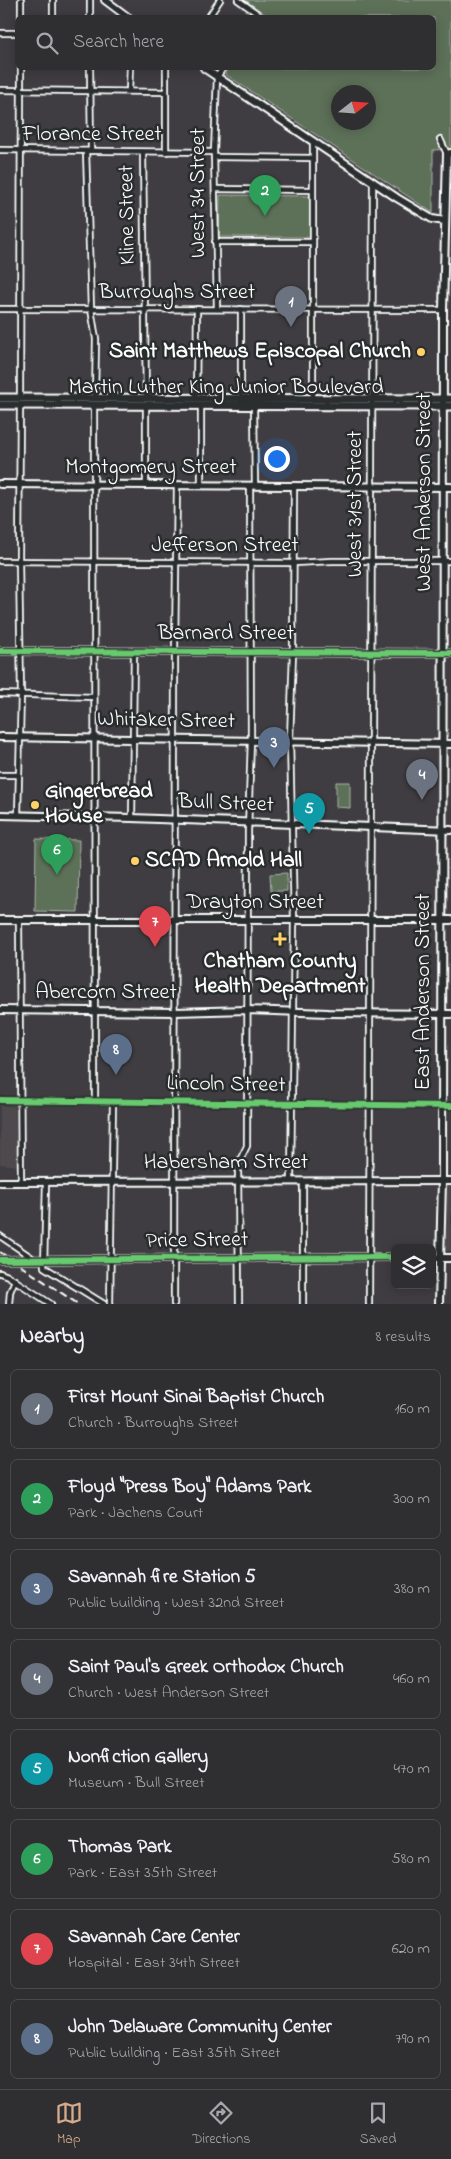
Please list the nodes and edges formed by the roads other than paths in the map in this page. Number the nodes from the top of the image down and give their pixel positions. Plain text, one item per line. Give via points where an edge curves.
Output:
1 (21, 0) edge
2 (53, 0) edge
3 (90, 0) edge
4 (105, 0) edge
5 (220, 0) edge
6 (238, 0) edge
7 (21, 15) edge
8 (53, 15) edge
9 (90, 15) edge
10 (125, 15) edge
11 (210, 15) edge
12 (258, 15) edge
13 (0, 33) edge
14 (15, 33) edge
15 (21, 70) edge
16 (90, 70) edge
17 (130, 70) edge
18 (166, 70) edge
19 (207, 70) edge
20 (222, 70) edge
21 (217, 76) junction
22 (0, 90) edge
23 (21, 90) junction
24 (90, 91) junction
25 (129, 91) junction
26 (166, 92) junction
27 (440, 139) dead end
28 (314, 143) junction
29 (0, 150) edge
30 (20, 151) junction
31 (88, 151) junction
32 (143, 152) junction
33 (166, 152) junction
34 (214, 154) junction
35 (449, 154) edge
36 (314, 158) junction
37 (373, 181) junction
38 (214, 189) junction
39 (313, 190) junction
40 (445, 221) junction
41 (215, 242) junction
42 (313, 242) junction
43 (0, 309) edge
44 (21, 309) junction
45 (91, 309) junction
46 (145, 309) junction
47 (197, 309) junction
48 (217, 309) junction
49 (241, 309) junction
50 (313, 309) junction
51 (373, 310) junction
52 (443, 310) junction
53 (0, 398) edge
54 (196, 399) junction
55 (312, 399) junction
56 (241, 400) junction
57 (20, 402) junction
58 (447, 402) edge
59 (94, 403) junction
60 (146, 403) junction
61 (372, 403) junction
62 (0, 405) edge
63 (201, 407) junction
64 (254, 407) junction
65 (0, 484) edge
66 (19, 484) junction
67 (95, 485) junction
68 (146, 485) junction
69 (177, 485) junction
70 (201, 485) junction
71 (253, 486) junction
72 (294, 486) junction
73 (372, 487) junction
74 (443, 487) junction
75 (451, 487) edge
76 (0, 561) edge
77 (19, 561) junction
78 (372, 561) junction
79 (447, 561) edge
80 (96, 562) junction
81 (177, 562) junction
82 (250, 563) junction
83 (294, 563) junction
84 (0, 651) edge
85 (21, 651) junction
86 (94, 651) junction
87 (134, 651) junction
88 (175, 652) junction
89 (250, 652) junction
90 (294, 652) junction
91 (371, 652) junction
92 (442, 653) junction
93 (451, 653) edge
94 (0, 694) edge
95 (21, 694) junction
96 (94, 697) junction
97 (0, 737) edge
98 (20, 737) junction
99 (95, 738) junction
100 (132, 739) junction
101 (176, 739) junction
102 (251, 740) junction
103 (290, 740) junction
104 (372, 742) junction
105 (443, 743) junction
106 (451, 744) edge
107 (0, 775) edge
108 (19, 775) junction
109 (0, 815) edge
110 (18, 815) junction
111 (95, 818) junction
112 (132, 818) junction
113 (174, 820) junction
114 (248, 822) junction
115 (292, 825) junction
116 (371, 828) junction
117 (442, 830) junction
118 (451, 830) edge
119 (0, 920) edge
120 (19, 920) junction
121 (94, 920) junction
122 (175, 920) junction
123 (248, 920) junction
124 (294, 920) junction
125 (442, 920) junction
126 (451, 920) edge
127 (371, 921) junction
128 (0, 1010) edge
129 (247, 1010) junction
130 (292, 1010) junction
131 (20, 1011) junction
132 (94, 1011) junction
133 (175, 1012) junction
134 (370, 1013) junction
135 (442, 1014) junction
136 (451, 1014) edge
137 (0, 1100) edge
138 (21, 1100) junction
139 (95, 1101) junction
140 (113, 1101) junction
141 (175, 1102) junction
142 (247, 1103) junction
143 (292, 1104) junction
144 (369, 1105) junction
145 (441, 1106) junction
146 (451, 1106) edge
147 (442, 1180) junction
148 (451, 1180) edge
149 (111, 1181) junction
150 (174, 1181) junction
151 (238, 1181) junction
152 (291, 1181) junction
153 (303, 1181) junction
154 (369, 1181) junction
155 (0, 1182) edge
156 (46, 1182) junction
157 (21, 1183) junction
158 (0, 1236) edge
159 (391, 1257) edge
160 (239, 1258) junction
161 (303, 1258) junction
162 (369, 1258) junction
163 (436, 1258) edge
164 (440, 1258) junction
165 (451, 1258) edge
166 (34, 1259) junction
167 (110, 1259) junction
168 (174, 1259) junction
169 (0, 1260) edge
170 (44, 1264) junction
171 (0, 1273) edge
172 (15, 1280) junction
173 (43, 1302) edge
174 (9, 1304) edge
175 (50, 1304) edge
176 (104, 1304) edge
177 (110, 1304) edge
178 (174, 1304) edge
179 (239, 1304) edge
180 (303, 1304) edge
181 (369, 1304) edge
182 (439, 1304) edge

1 - 7 street
2 - 8 street
3 - 9 street
4 - 10 main road
5 - 11 street
6 - 12 street
13 - 14 street
15 - 23 street
16 - 24 street
17 - 25 street
18 - 26 street
19 - 21 main road
20 - 21 street
21 - 28 main road
21 - 34 street, West 34 Street
22 - 23 street
23 - 24 street
23 - 30 street
24 - 25 street
24 - 31 street
25 - 26 street
26 - 33 street
27 - 35 street
28 - 36 street
28 - 37 main road
29 - 30 street, Florance Street
30 - 31 street, Florance Street
30 - 44 street
31 - 32 street, Florance Street
31 - 45 street
32 - 33 street, Florance Street
32 - 46 street, Kline Street
33 - 34 street, Florance Street
34 - 36 street, Florance Street
34 - 38 street, West 34 Street
35 - 40 main road, West Anderson Street
36 - 39 street
37 - 40 main road via 432,219
37 - 51 street, West 31st Street
38 - 39 street
38 - 41 street, West 34 Street
39 - 42 street
40 - 52 main road, West Anderson Street
41 - 42 street
41 - 48 street, West 34 Street
42 - 50 street
43 - 44 street, Burroughs Street
44 - 45 street, Burroughs Street
44 - 57 street
45 - 46 street, Burroughs Street
45 - 59 street via 96,339
46 - 47 street, Burroughs Street
46 - 60 street, Kline Street
47 - 48 street, Burroughs Street
47 - 54 street
48 - 49 street, Burroughs Street
49 - 50 street, Burroughs Street
49 - 56 street
50 - 51 street, Burroughs Street
50 - 55 street
51 - 52 street, Burroughs Street
51 - 61 street, West 31st Street
52 - 58 main road, West Anderson Street
53 - 57 main road, Martin Luther King Junior Boulevard
54 - 56 main road, Martin Luther King Junior Boulevard
54 - 60 main road, Martin Luther King Junior Boulevard
55 - 56 main road, Martin Luther King Junior Boulevard
55 - 61 main road, Martin Luther King Junior Boulevard
57 - 59 main road, Martin Luther King Junior Boulevard
57 - 62 main road, Martin Luther King Junior Boulevard
57 - 66 street
58 - 61 main road, Martin Luther King Junior Boulevard
58 - 74 main road, West Anderson Street
59 - 60 main road, Martin Luther King Junior Boulevard
59 - 67 street
60 - 63 main road, Martin Luther King Junior Boulevard
60 - 68 street, Kline Street
61 - 64 main road, Martin Luther King Junior Boulevard
61 - 73 street, West 31st Street
63 - 64 main road, Martin Luther King Junior Boulevard
63 - 70 street
64 - 71 street
65 - 66 main road, Montgomery Street
66 - 67 main road, Montgomery Street
66 - 77 street
67 - 68 main road, Montgomery Street
67 - 80 street
68 - 69 main road, Montgomery Street
69 - 70 main road, Montgomery Street
69 - 81 street
70 - 71 main road, Montgomery Street
71 - 72 main road, Montgomery Street
71 - 82 street
72 - 73 main road, Montgomery Street
72 - 83 street
73 - 74 main road, Montgomery Street
73 - 78 street, West 31st Street
74 - 75 main road, Montgomery Street
74 - 79 main road, West Anderson Street
76 - 77 street, Jefferson Street
77 - 80 street, Jefferson Street
77 - 85 street
78 - 79 street, Jefferson Street
78 - 83 street, Jefferson Street
78 - 91 street, West 31st Street
79 - 92 main road, West Anderson Street
80 - 81 street, Jefferson Street
80 - 86 street
81 - 82 street, Jefferson Street
81 - 88 street
82 - 83 street, Jefferson Street
82 - 89 street
83 - 90 street
84 - 85 main road, Barnard Street
85 - 86 main road, Barnard Street
85 - 95 street
86 - 87 main road, Barnard Street
86 - 96 street
87 - 88 main road, Barnard Street
87 - 100 street
88 - 89 main road, Barnard Street
88 - 101 street
89 - 90 main road, Barnard Street
89 - 102 street
90 - 91 main road, Barnard Street
90 - 103 street
91 - 92 main road, Barnard Street
91 - 104 street, West 31st Street
92 - 93 main road, Barnard Street
92 - 105 main road, West Anderson Street
94 - 95 street
95 - 96 street
95 - 98 street
96 - 99 street
97 - 98 main road, Whitaker Street
98 - 99 main road, Whitaker Street
98 - 108 street
99 - 100 main road, Whitaker Street
99 - 111 street
100 - 101 main road, Whitaker Street
100 - 112 street
101 - 102 main road, Whitaker Street
101 - 113 street
102 - 103 main road, Whitaker Street
102 - 114 street
103 - 104 main road, Whitaker Street
103 - 115 street
104 - 105 main road, Whitaker Street
104 - 116 street, West 31st Street
105 - 106 main road, Whitaker Street
105 - 117 main road, West Anderson Street
107 - 108 street
108 - 110 street
109 - 110 main road, Bull Street
110 - 111 main road, Bull Street
111 - 112 main road, Bull Street
111 - 121 street
112 - 113 main road, Bull Street
113 - 114 main road, Bull Street
113 - 122 street
114 - 115 main road, Bull Street
114 - 123 street
115 - 116 main road, Bull Street
115 - 124 street
116 - 117 main road, Bull Street
116 - 127 street, West 31st Street
117 - 118 main road, Bull Street
117 - 125 main road, East Anderson Street
119 - 120 main road, Drayton Street
120 - 121 main road, Drayton Street
120 - 131 street
121 - 122 main road, Drayton Street
121 - 132 street
122 - 123 main road, Drayton Street
122 - 133 street
123 - 124 main road, Drayton Street
123 - 129 street
124 - 127 main road, Drayton Street
124 - 130 street
125 - 126 main road, Drayton Street
125 - 127 main road, Drayton Street
125 - 135 main road, East Anderson Street
127 - 134 street, West 31st Street
128 - 131 main road, Abercorn Street
129 - 130 main road, Abercorn Street
129 - 133 main road, Abercorn Street
129 - 142 street
130 - 134 main road, Abercorn Street
130 - 143 street
131 - 132 main road, Abercorn Street
131 - 138 street
132 - 133 main road, Abercorn Street
132 - 139 street
133 - 141 street
134 - 135 main road, Abercorn Street
134 - 144 street, West 31st Street
135 - 136 main road, Abercorn Street
135 - 145 main road, East Anderson Street
137 - 138 street, Lincoln Street
138 - 139 street, Lincoln Street
138 - 157 street
139 - 140 street, Lincoln Street
140 - 141 street, Lincoln Street
140 - 149 street
141 - 142 street, Lincoln Street
141 - 150 street
142 - 143 street, Lincoln Street
142 - 151 street via 247,1146 238,1164
143 - 144 street, Lincoln Street
143 - 152 street
144 - 145 street, Lincoln Street
144 - 154 street, West 31st Street
145 - 146 street, Lincoln Street
145 - 147 main road, East Anderson Street
147 - 148 main road, Habersham Street
147 - 154 main road, Habersham Street
147 - 164 main road, East Anderson Street
149 - 150 main road, Habersham Street
149 - 156 main road, Habersham Street
149 - 167 street
150 - 151 main road, Habersham Street
150 - 168 street
151 - 152 main road, Habersham Street
151 - 160 street
152 - 153 main road, Habersham Street
153 - 154 main road, Habersham Street
153 - 161 street
154 - 162 street, West 31st Street
155 - 157 main road, Habersham Street
156 - 157 main road, Habersham Street
156 - 170 street
158 - 166 street
159 - 162 main road, Price Street
160 - 161 main road, Price Street
160 - 168 main road, Price Street
160 - 179 street
161 - 162 main road, Price Street
161 - 180 street
162 - 181 street, West 31st Street
163 - 164 main road
164 - 165 main road
164 - 182 main road, East Anderson Street
166 - 169 main road, Price Street
166 - 170 main road, Price Street
167 - 168 main road, Price Street
167 - 170 main road, Price Street
167 - 177 street
168 - 178 street
170 - 176 street
171 - 172 street
172 - 173 street
172 - 174 street
173 - 175 street

